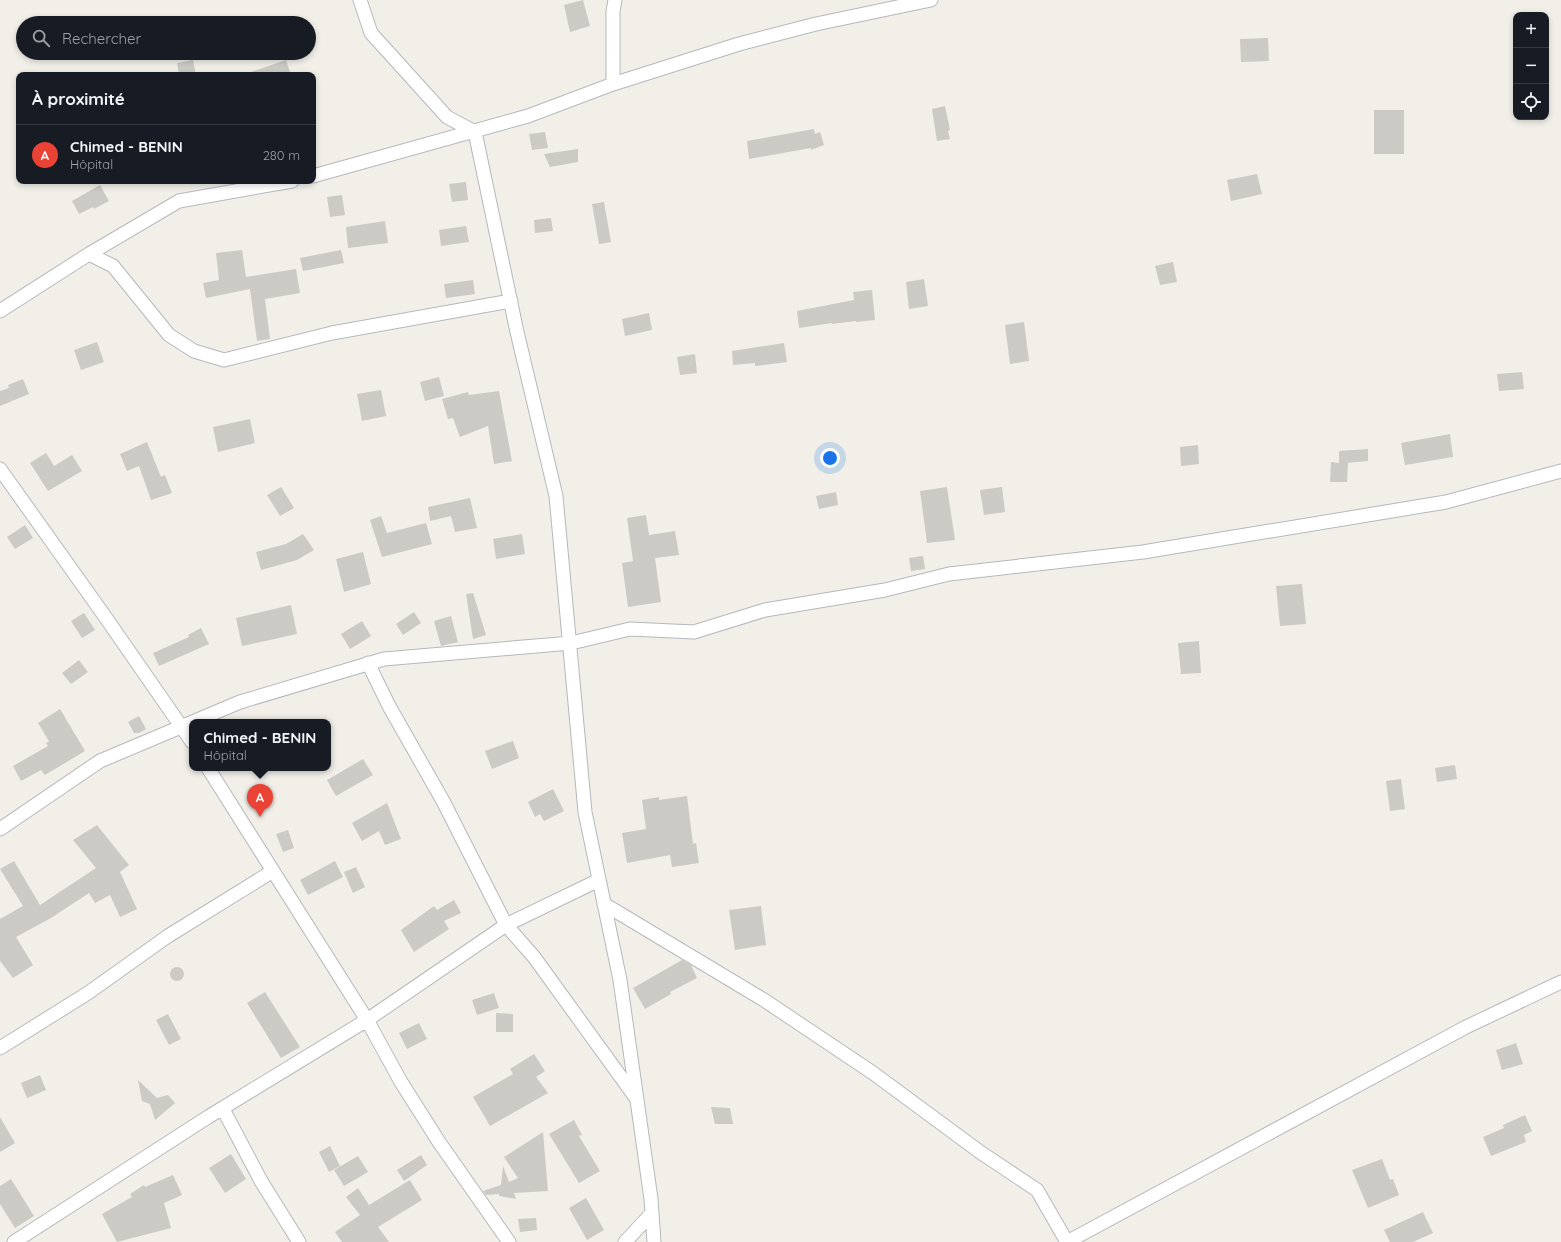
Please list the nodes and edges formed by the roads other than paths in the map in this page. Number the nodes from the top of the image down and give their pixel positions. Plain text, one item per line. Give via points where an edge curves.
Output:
1 (360, 0) edge
2 (615, 0) edge
3 (931, 0) edge
4 (613, 84) junction
5 (475, 132) junction
6 (316, 175) edge
7 (275, 184) edge
8 (89, 254) junction
9 (511, 301) junction
10 (0, 311) edge
11 (0, 468) edge
12 (1561, 471) edge
13 (571, 643) junction
14 (368, 663) junction
15 (199, 719) edge
16 (189, 723) edge
17 (182, 726) junction
18 (189, 737) edge
19 (210, 771) edge
20 (0, 829) edge
21 (273, 871) junction
22 (599, 880) junction
23 (604, 904) junction
24 (506, 925) junction
25 (1561, 982) edge
26 (367, 1020) junction
27 (0, 1048) edge
28 (637, 1099) junction
29 (223, 1108) junction
30 (652, 1213) junction
31 (14, 1242) edge
32 (299, 1242) edge
33 (509, 1242) edge
34 (625, 1242) edge
35 (654, 1242) edge
36 (1067, 1242) edge

1 - 5 street via 371,33 447,117
2 - 4 street
3 - 4 street via 816,24 747,42
4 - 5 street via 528,116
5 - 6 street
5 - 9 street
7 - 8 street via 179,201
8 - 9 street via 113,266 169,335 194,351 224,360 339,332
8 - 10 street
9 - 13 street via 556,496
11 - 17 street
12 - 13 street via 1446,502 1142,552 949,574 885,590 765,610 694,632 630,629
13 - 14 street via 384,659
13 - 22 street via 585,812
14 - 15 street via 240,702
14 - 24 street via 389,706 443,801
16 - 17 street
17 - 18 street
17 - 20 street via 100,761
19 - 21 street
21 - 26 street
21 - 27 street via 168,936 88,993
22 - 23 street
22 - 24 street
23 - 28 street via 620,980
23 - 36 street via 771,1004 873,1072 980,1152 1037,1190
24 - 26 street
24 - 28 street via 534,957
25 - 36 street via 1466,1027
26 - 29 street
26 - 33 street via 435,1135
28 - 30 street
29 - 31 street
29 - 32 street via 261,1181
30 - 34 street
30 - 35 street

